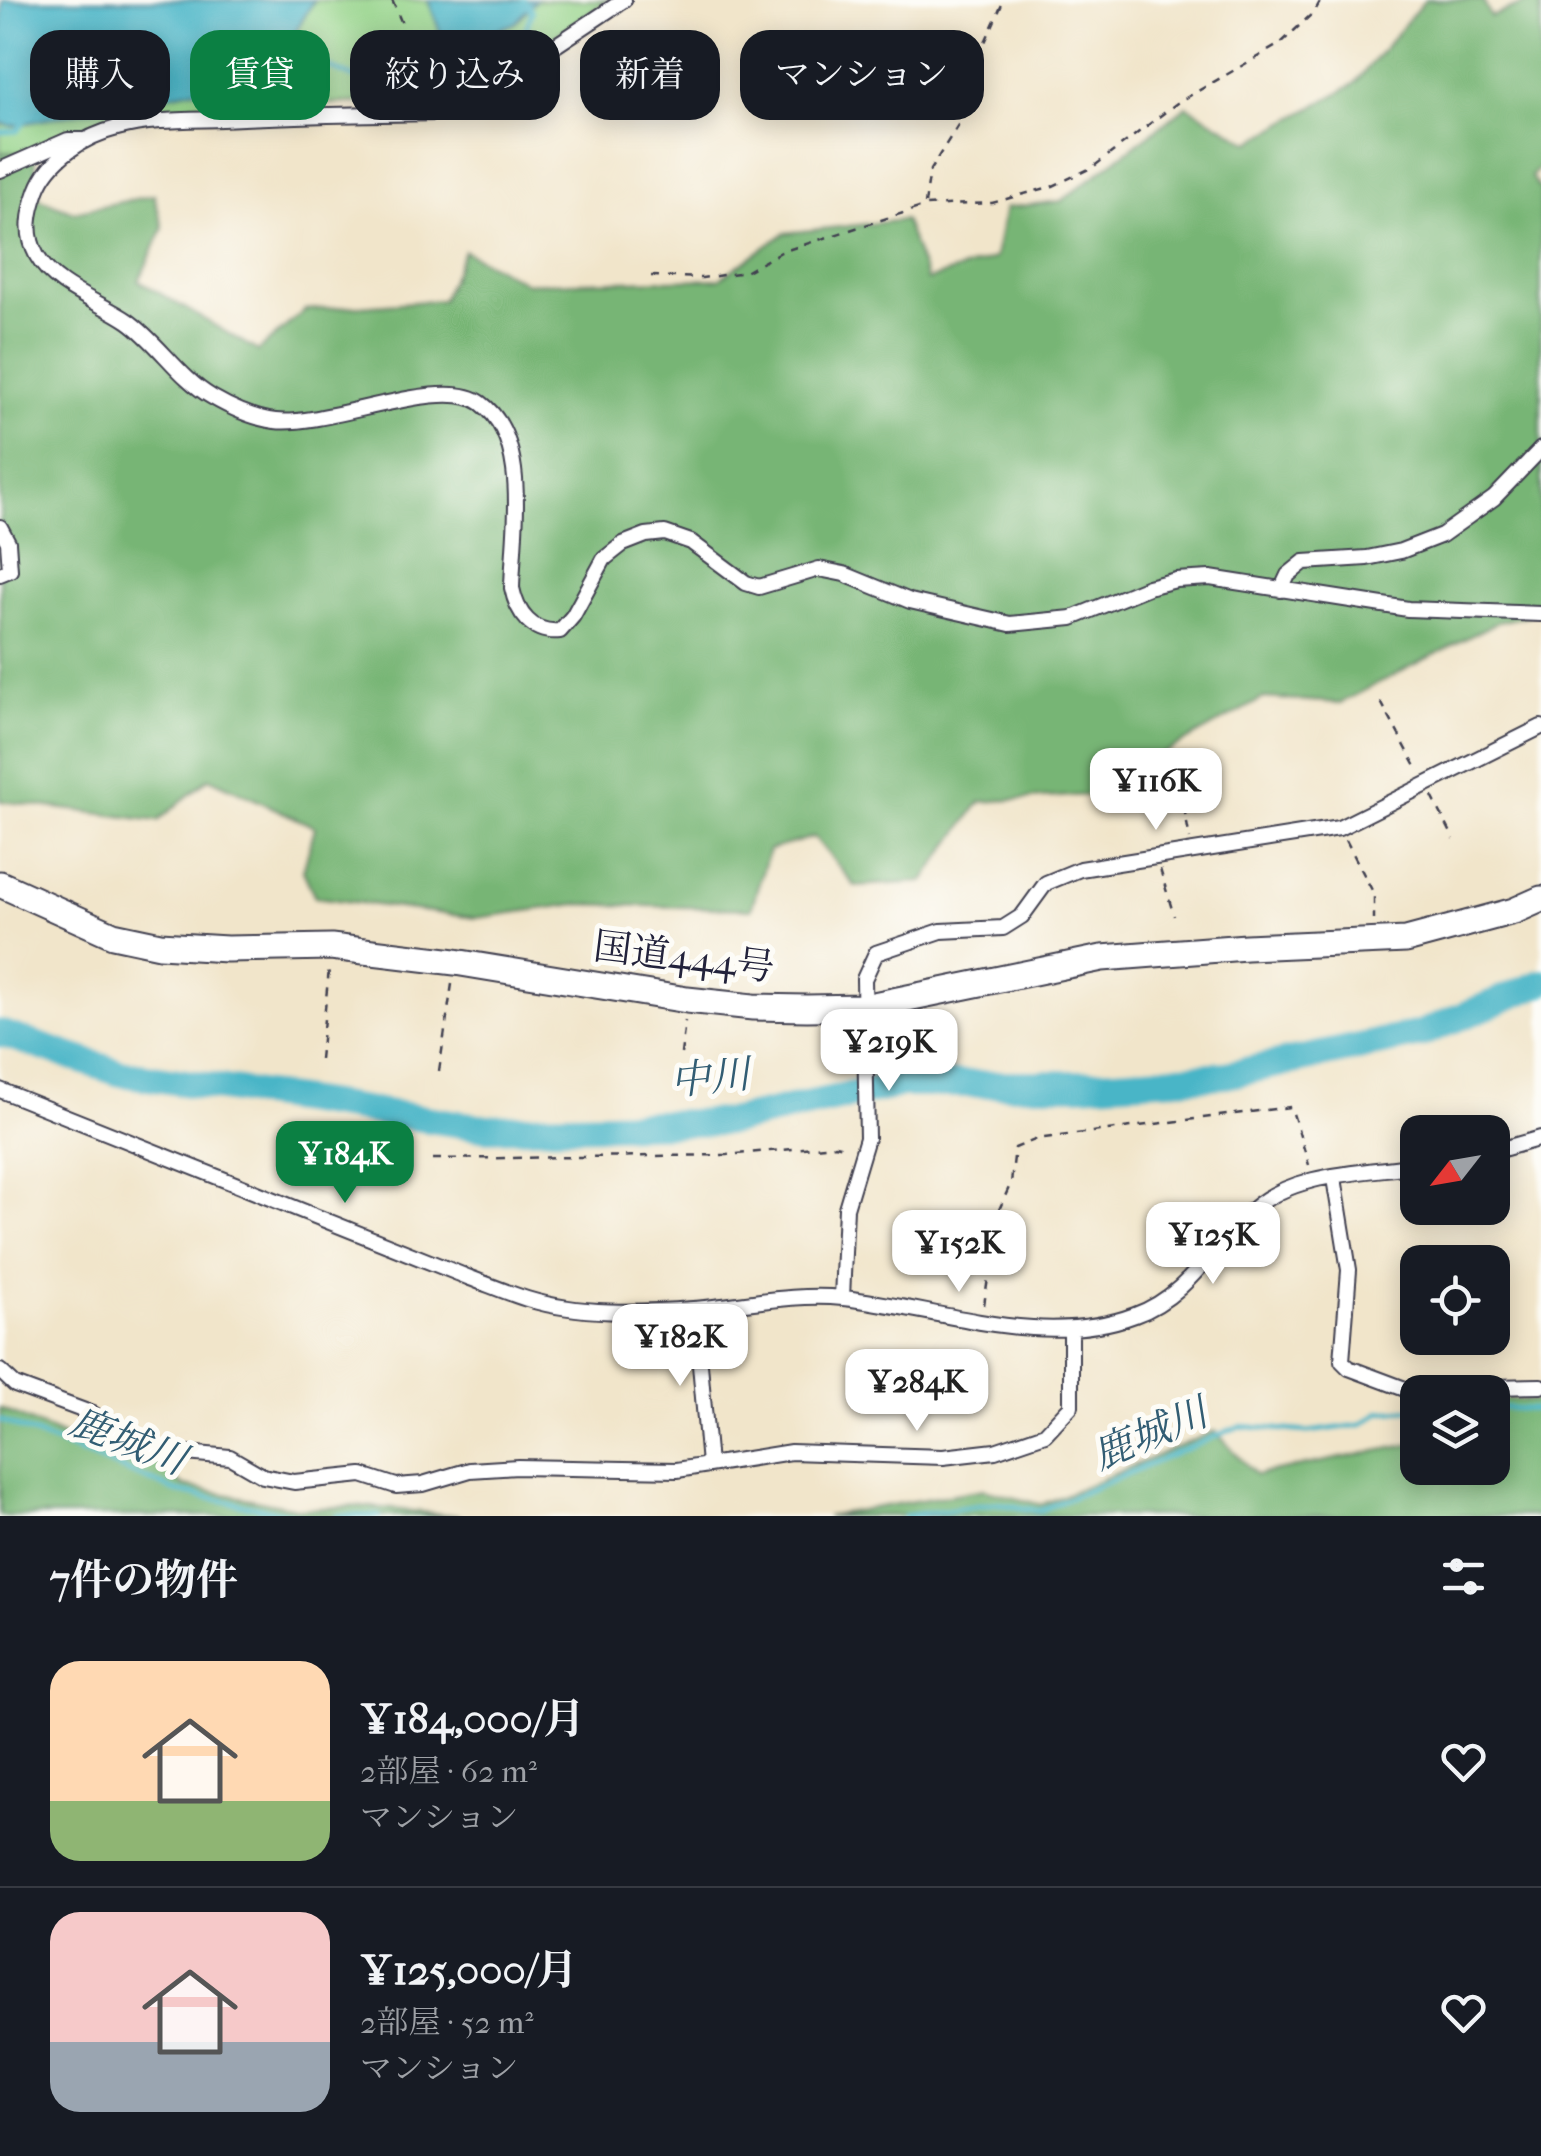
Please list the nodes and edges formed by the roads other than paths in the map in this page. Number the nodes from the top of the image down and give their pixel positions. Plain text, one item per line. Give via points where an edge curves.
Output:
1 (624, 0) edge
2 (84, 140) junction
3 (0, 170) edge
4 (1541, 449) edge
5 (0, 527) edge
6 (0, 574) edge
7 (1281, 590) junction
8 (1541, 614) edge
9 (1541, 727) edge
10 (0, 884) edge
11 (1541, 899) edge
12 (864, 1007) junction
13 (0, 1090) edge
14 (1541, 1138) edge
15 (1510, 1147) edge
16 (1400, 1168) edge
17 (1334, 1178) junction
18 (842, 1298) junction
19 (695, 1309) junction
20 (1071, 1329) junction
21 (0, 1371) edge
22 (1541, 1386) edge
23 (709, 1464) junction

1 - 2 street via 464,107 441,113 179,120 118,127
2 - 3 street via 68,140
2 - 7 street via 60,156 38,186 29,218 39,260 130,323 207,395 246,415 276,422 316,419 455,392 479,400 511,444 515,604 546,632 560,631 573,616 604,558 623,544 664,533 691,542 760,587 819,569 910,602 1010,624 1072,618 1176,580 1210,578
4 - 7 street via 1494,498 1442,535 1368,558 1304,562
5 - 6 street via 10,555 10,570
7 - 8 street via 1408,609
9 - 12 street via 1340,828 1080,869 1046,883 1022,916 1003,928 941,930 888,946 876,953 864,980
10 - 12 highway, 国道444号 via 114,936 144,942 330,948 687,1000
11 - 12 highway, 国道444号 via 1406,940 1102,958
12 - 18 street via 865,1146 846,1208
13 - 19 street via 530,1300 645,1312
14 - 15 street
16 - 17 street
17 - 20 street via 1286,1189 1252,1209 1163,1303 1109,1324
17 - 22 street via 1350,1270 1342,1361 1405,1389
18 - 19 street via 784,1296
18 - 20 street
19 - 23 street
20 - 23 street via 1071,1406 1045,1434 994,1452 943,1457 791,1452
21 - 23 street via 15,1384 92,1414 136,1444 230,1458 294,1482 362,1476 396,1486 470,1470 677,1470

